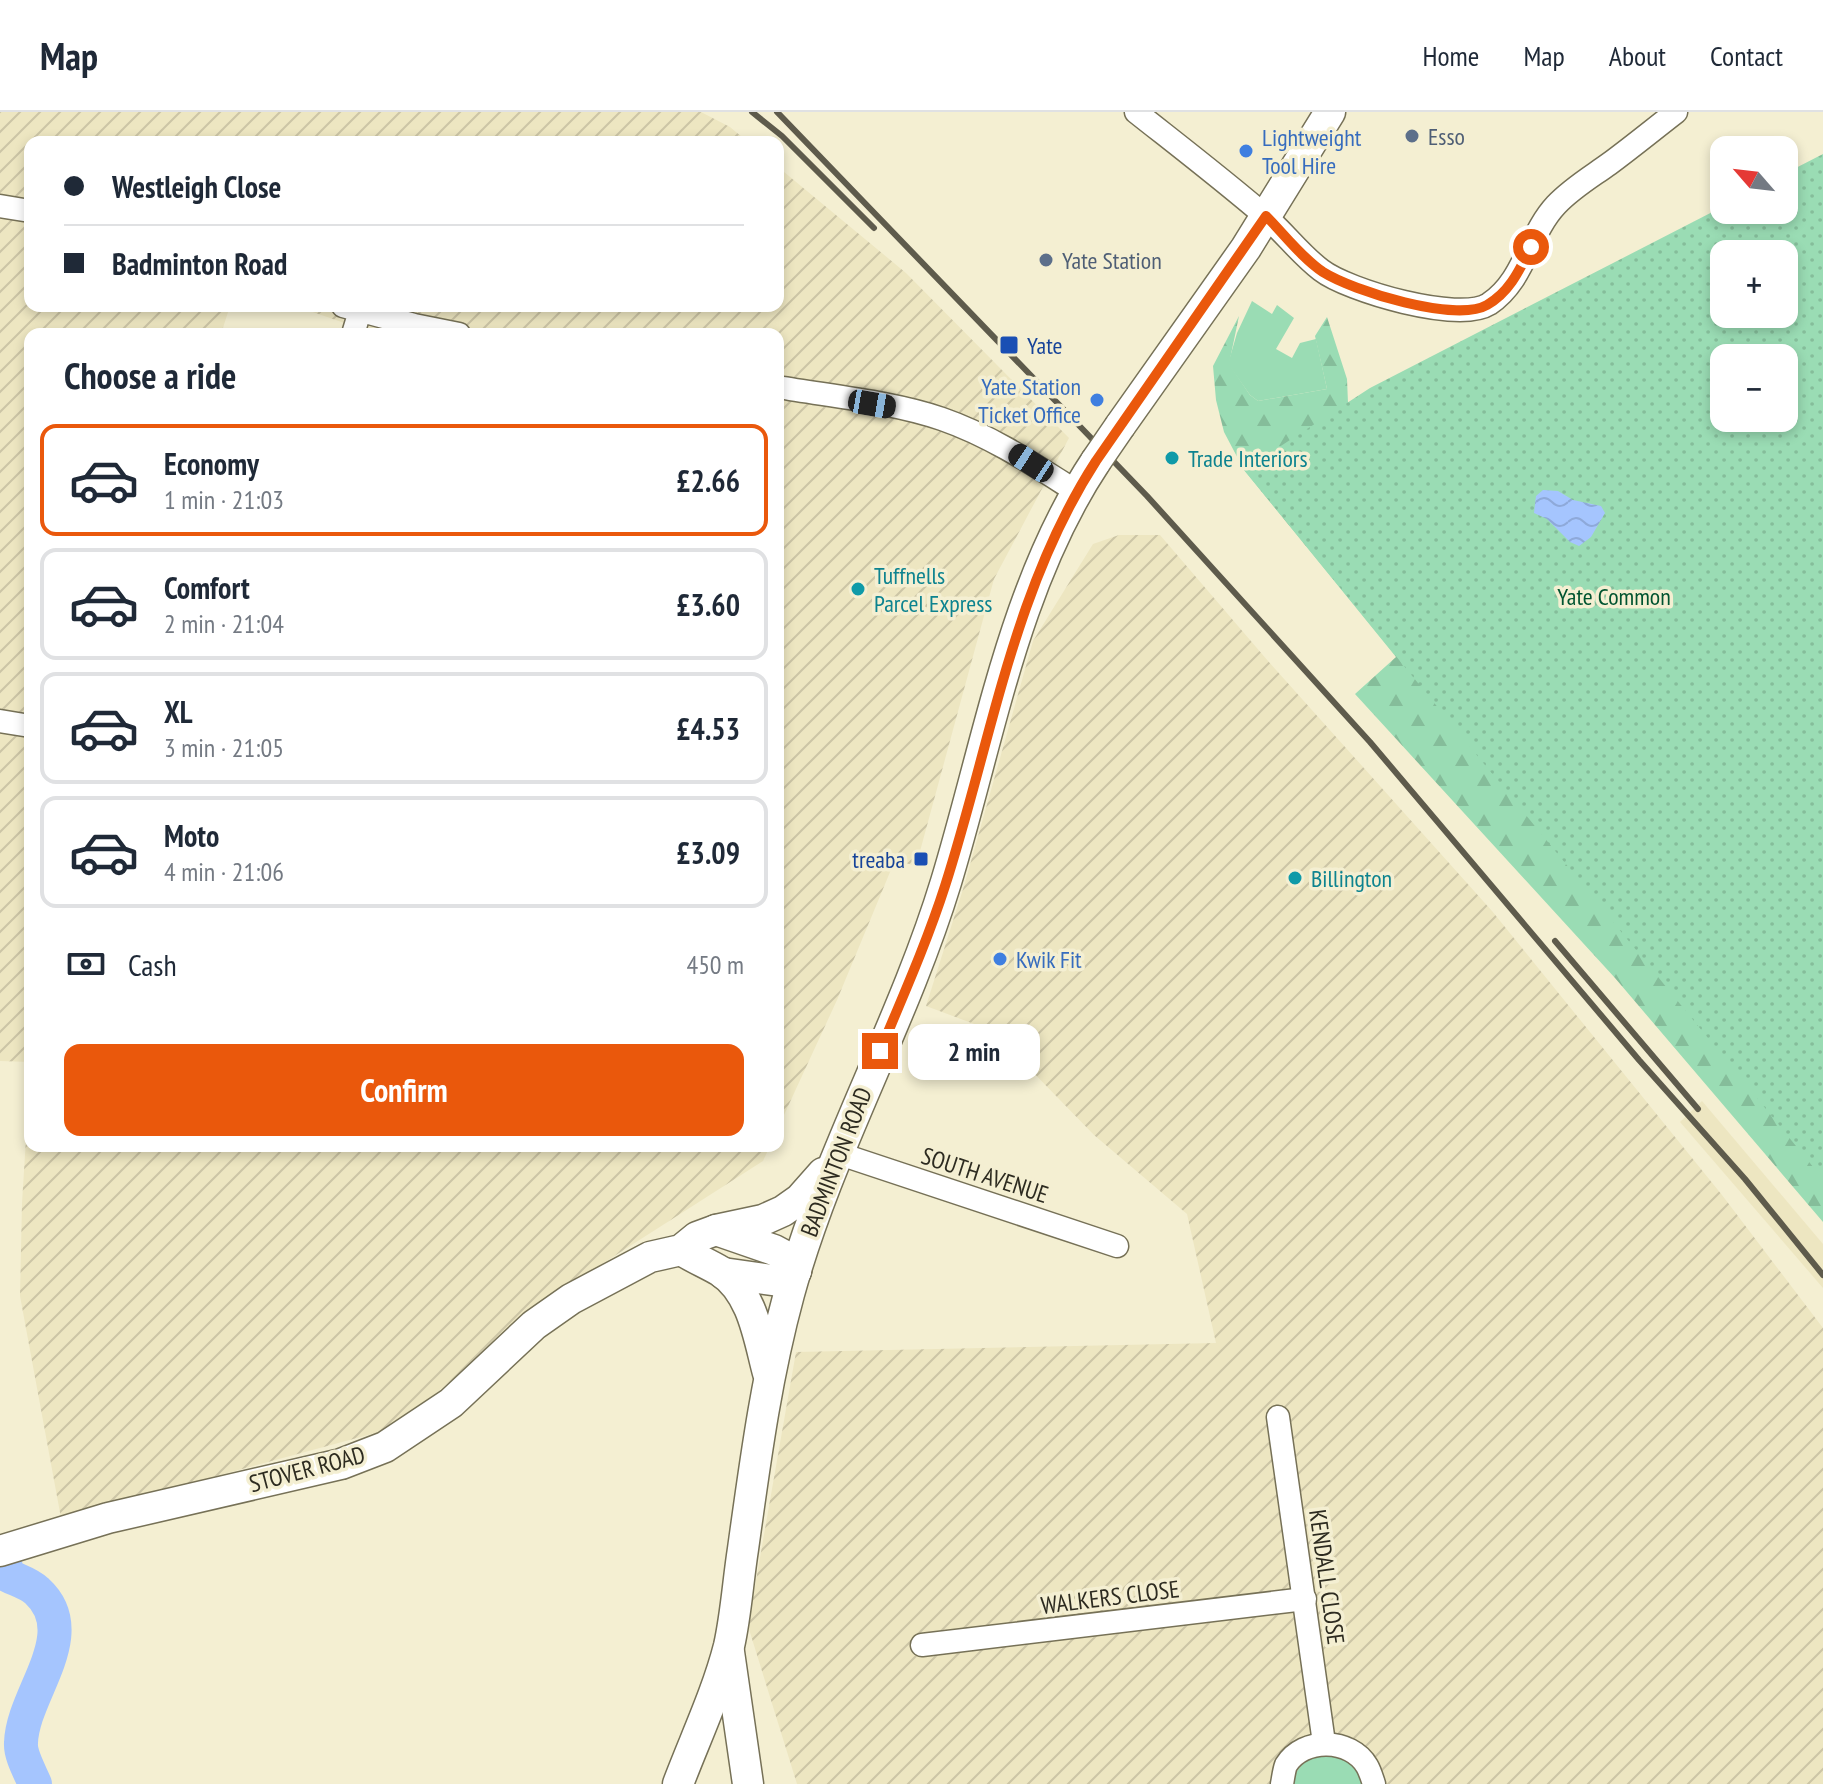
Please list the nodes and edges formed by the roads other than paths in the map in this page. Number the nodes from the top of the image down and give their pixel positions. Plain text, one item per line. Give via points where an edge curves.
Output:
1 (1136, 112) edge
2 (1330, 112) edge
3 (1676, 112) edge
4 (0, 206) edge
5 (24, 210) edge
6 (1266, 216) junction
7 (364, 312) edge
8 (433, 328) edge
9 (784, 388) edge
10 (1087, 475) junction
11 (0, 721) edge
12 (24, 725) edge
13 (835, 1157) junction
14 (716, 1230) junction
15 (1117, 1246) dead end
16 (681, 1250) junction
17 (796, 1271) junction
18 (723, 1273) junction
19 (768, 1375) junction
20 (1278, 1417) dead end
21 (9, 1548) edge
22 (1305, 1599) junction
23 (922, 1645) dead end
24 (729, 1646) junction
25 (1324, 1743) junction
26 (678, 1784) edge
27 (748, 1784) edge
28 (1282, 1784) edge
29 (1374, 1784) edge

1 - 6 street
2 - 6 main road, BADMINTON ROAD
3 - 6 street via 1555,206 1511,285 1474,310 1404,302 1337,279
4 - 5 street
6 - 10 main road, BADMINTON ROAD, bridge
7 - 8 street
9 - 10 street via 938,418 1017,454
10 - 13 main road, BADMINTON ROAD via 1035,583 945,886
11 - 12 street
13 - 14 main road, STOVER ROAD via 783,1211
13 - 15 street, SOUTH AVENUE
13 - 17 main road, BADMINTON ROAD
14 - 16 main road, STOVER ROAD
14 - 17 main road via 774,1250
16 - 18 main road
16 - 21 main road, STOVER ROAD via 650,1257 571,1299 451,1403 385,1447 341,1464 118,1516
17 - 18 main road via 779,1281
17 - 19 main road, BADMINTON ROAD
18 - 19 main road via 753,1317
19 - 24 main road, BADMINTON ROAD
20 - 22 street, KENDALL CLOSE
22 - 23 street, WALKERS CLOSE
22 - 25 street, KENDALL CLOSE
24 - 26 main road, BADMINTON ROAD
24 - 27 main road, BADMINTON ROAD
25 - 28 street via 1302,1750 1286,1766
25 - 29 street via 1350,1750 1367,1765

